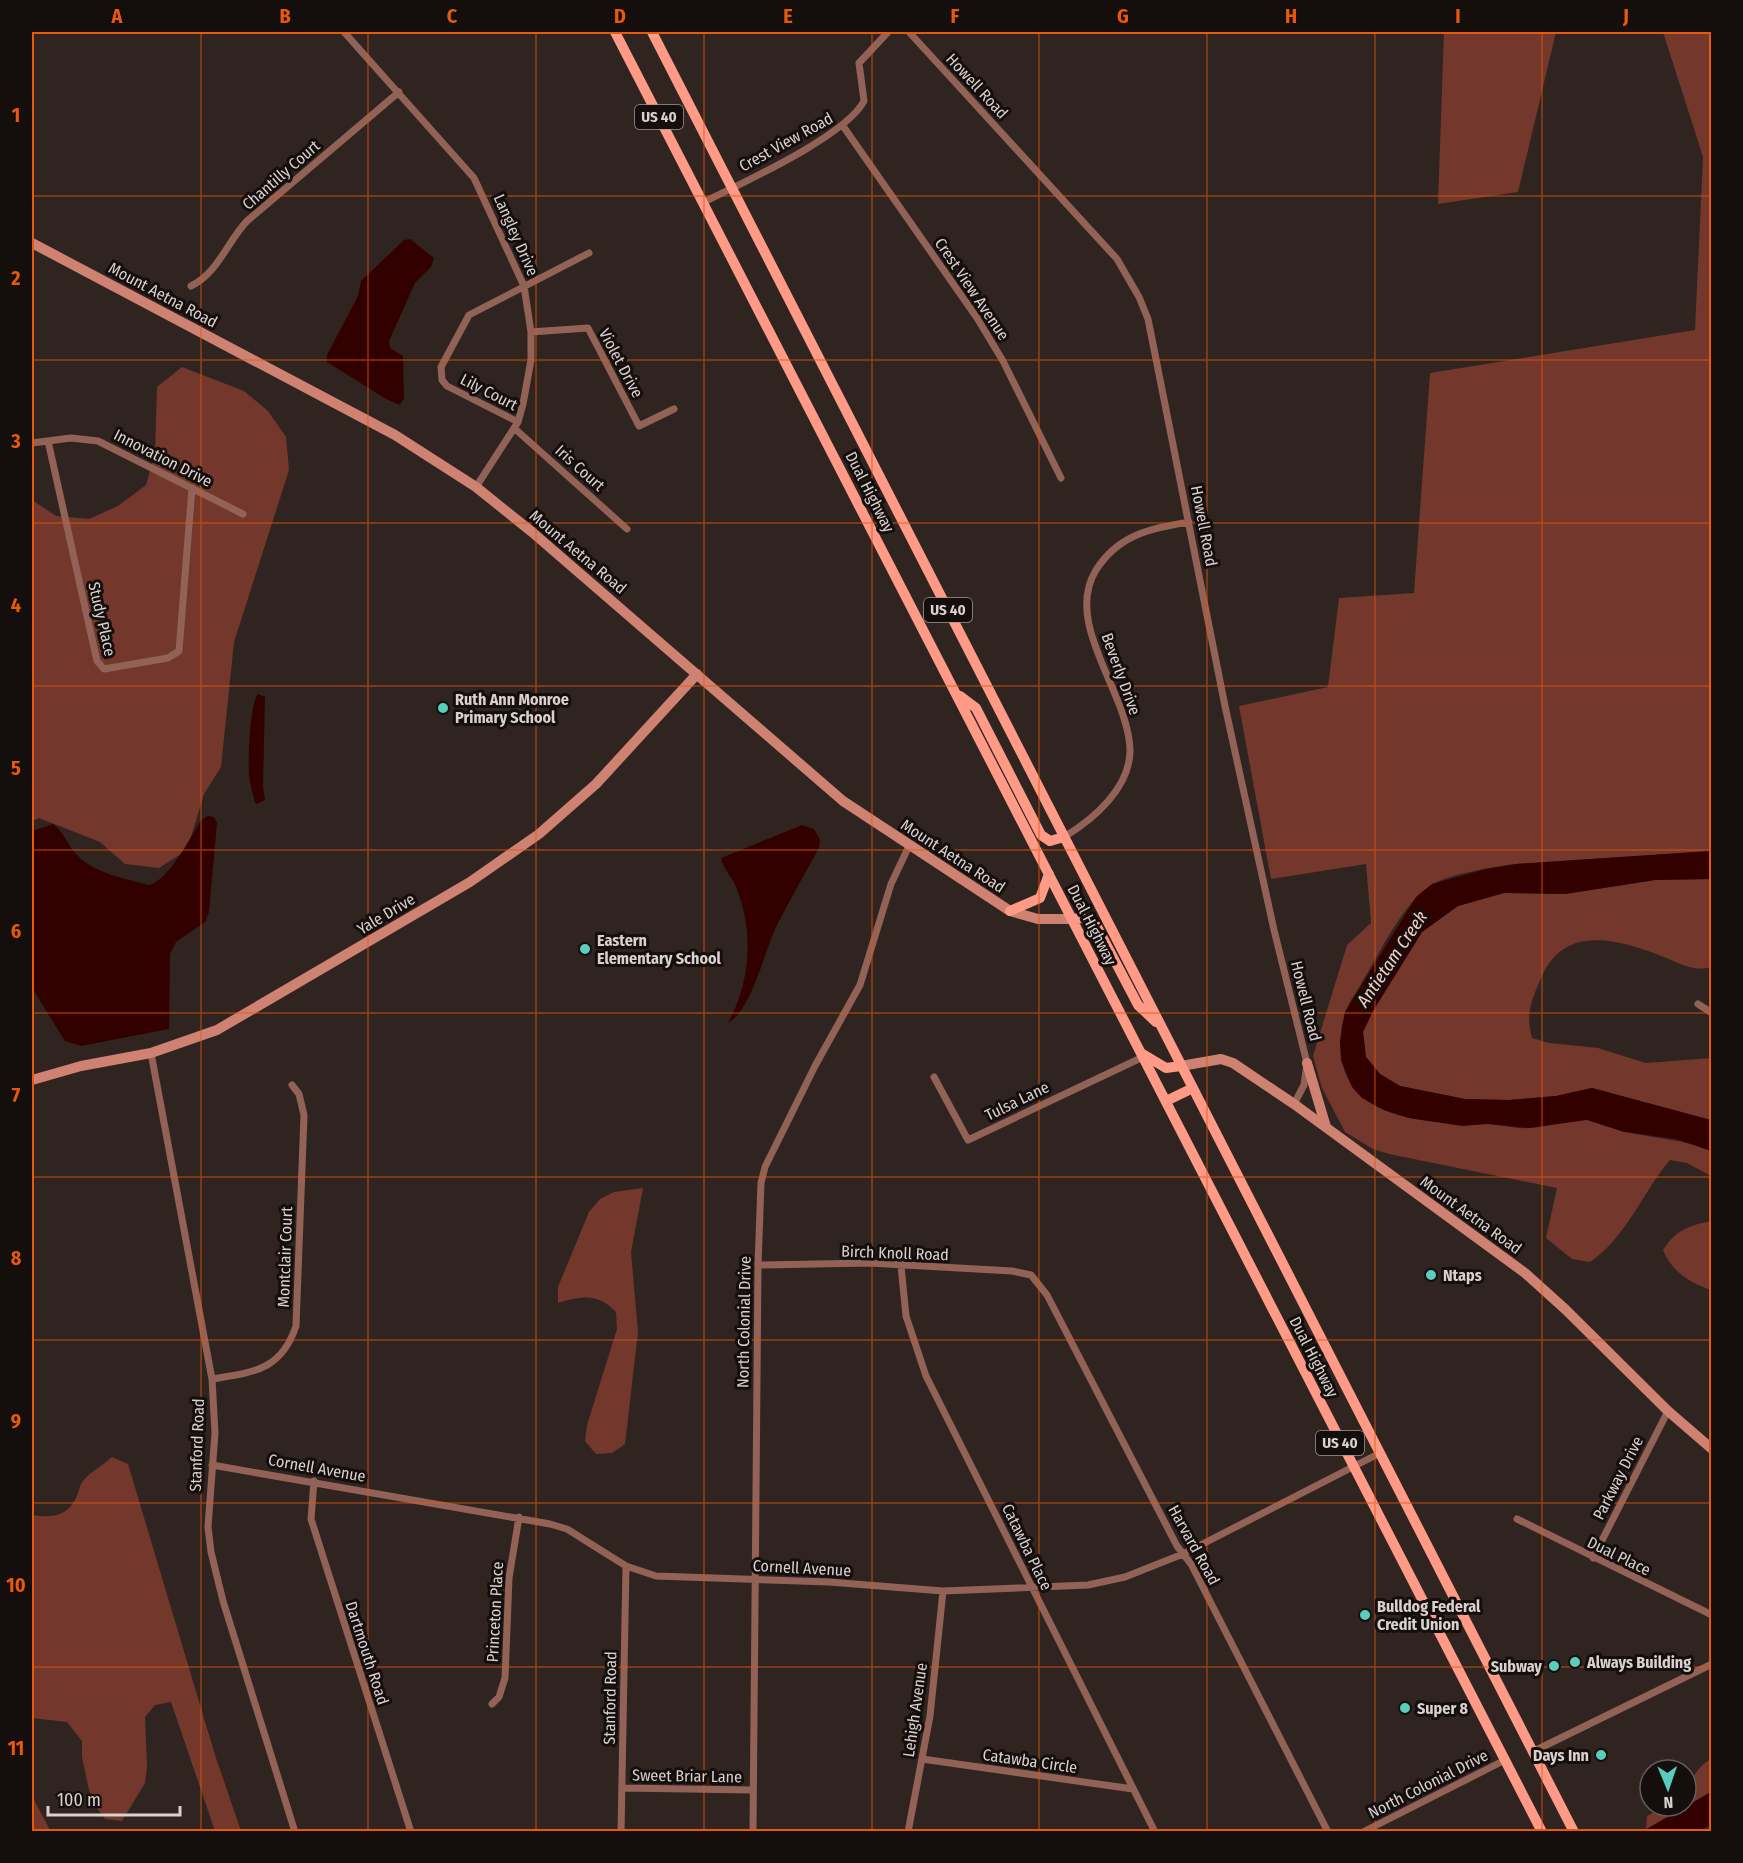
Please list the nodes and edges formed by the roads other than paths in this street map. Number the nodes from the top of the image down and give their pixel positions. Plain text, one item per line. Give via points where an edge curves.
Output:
1 (344, 32) edge
2 (615, 32) edge
3 (652, 32) edge
4 (888, 32) edge
5 (909, 32) edge
6 (399, 92) junction
7 (843, 126) junction
8 (731, 188) junction
9 (704, 202) junction
10 (32, 243) edge
11 (589, 254) dead end
12 (191, 286) dead end
13 (524, 286) junction
14 (531, 332) junction
15 (674, 409) dead end
16 (516, 425) junction
17 (48, 441) junction
18 (32, 443) edge
19 (1061, 478) dead end
20 (476, 487) junction
21 (192, 488) junction
22 (243, 514) dead end
23 (1189, 522) junction
24 (627, 529) dead end
25 (697, 674) junction
26 (956, 692) junction
27 (1064, 837) junction
28 (909, 846) junction
29 (1049, 874) junction
30 (1010, 911) junction
31 (1072, 919) junction
32 (1698, 1004) dead end
33 (1712, 1013) edge
34 (1164, 1031) junction
35 (151, 1053) junction
36 (1142, 1055) junction
37 (1307, 1063) junction
38 (1181, 1066) junction
39 (934, 1077) dead end
40 (32, 1080) edge
41 (292, 1084) dead end
42 (1193, 1088) junction
43 (1166, 1101) junction
44 (1294, 1104) junction
45 (1326, 1127) junction
46 (758, 1265) junction
47 (901, 1266) junction
48 (1031, 1275) joint
49 (212, 1379) junction
50 (1668, 1411) junction
51 (1712, 1449) edge
52 (1380, 1453) junction
53 (212, 1465) junction
54 (1353, 1466) junction
55 (314, 1481) junction
56 (519, 1517) junction
57 (1516, 1519) dead end
58 (1183, 1554) junction
59 (1593, 1558) junction
60 (626, 1566) junction
61 (756, 1579) junction
62 (1032, 1588) junction
63 (943, 1591) junction
64 (1712, 1615) edge
65 (1712, 1664) edge
66 (492, 1704) dead end
67 (1533, 1752) junction
68 (922, 1759) junction
69 (1505, 1760) junction
70 (622, 1788) junction
71 (1133, 1789) junction
72 (752, 1790) junction
73 (295, 1832) edge
74 (411, 1832) edge
75 (621, 1832) edge
76 (753, 1832) edge
77 (908, 1832) edge
78 (1155, 1832) edge
79 (1328, 1832) edge
80 (1363, 1832) edge
81 (1542, 1832) edge
82 (1574, 1832) edge

1 - 6 street, Langley Drive
2 - 9 main road, Dual Highway / US 40
3 - 8 main road, Dual Highway / US 40
4 - 7 street, Crest View Road via 860,59 864,101
5 - 23 street, Howell Road via 1094,232 1130,279 1154,341
6 - 12 street, Chantilly Court via 248,221 209,275
6 - 13 street, Langley Drive via 474,178
7 - 8 street, Crest View Road
7 - 19 street, Crest View Avenue via 977,318 1003,361
8 - 9 street, Crest View Road
8 - 27 main road, Dual Highway / US 40
9 - 26 main road, Dual Highway / US 40
10 - 20 street, Mount Aetna Road via 394,435
11 - 13 street
13 - 14 street, Langley Drive
13 - 16 street, Lily Court via 469,315 440,374 447,386
14 - 15 street, Violet Drive via 588,328 639,426
14 - 16 street, Langley Drive via 528,382
16 - 20 street, Langley Drive
16 - 24 street, Iris Court
17 - 18 street, Innovation Drive
17 - 21 street, Innovation Drive via 98,441
17 - 21 street, Study Place via 97,663 105,669 167,659 179,651
20 - 25 street, Mount Aetna Road
21 - 22 street, Innovation Drive
23 - 27 street, Beverly Drive via 1129,537 1113,549 1094,574 1089,587 1088,620 1121,708 1130,750 1123,777 1114,792 1085,824
23 - 37 street, Howell Road via 1250,821
25 - 28 street, Mount Aetna Road via 809,773
25 - 35 street, Yale Drive via 596,784 508,856 244,1015 187,1042
26 - 27 main road via 976,708 1041,835 1050,841
26 - 29 main road, Dual Highway / US 40
27 - 34 main road, Dual Highway / US 40
28 - 30 street, Mount Aetna Road
28 - 46 street, North Colonial Drive via 891,884 860,985 765,1167
29 - 30 main road via 1040,898
29 - 31 main road, Dual Highway / US 40
30 - 31 street, Mount Aetna Road via 1038,919
31 - 34 main road via 1095,923 1138,1005
31 - 36 main road, Dual Highway / US 40
32 - 33 street
34 - 38 main road, Dual Highway / US 40
35 - 40 street, Yale Drive
35 - 49 street, Stanford Road
36 - 38 main road via 1166,1068
36 - 39 street, Tulsa Lane via 968,1140
36 - 43 main road, Dual Highway / US 40
37 - 44 street, Howell Road via 1304,1085
37 - 45 street
38 - 42 main road, Dual Highway / US 40
38 - 44 street, Mount Aetna Road via 1221,1059 1233,1063
41 - 49 street, Montclair Court via 304,1115 296,1326 286,1349 263,1368
42 - 43 main road
42 - 52 main road, Dual Highway / US 40
43 - 54 main road, Dual Highway / US 40
44 - 45 street, Mount Aetna Road
45 - 50 street, Mount Aetna Road via 1525,1273
46 - 47 street, Birch Knoll Road
46 - 61 street, North Colonial Drive
47 - 48 street, Birch Knoll Road via 1012,1270
47 - 62 street, Catawba Place via 906,1316 926,1376
48 - 58 street, Harvard Road via 1047,1295
49 - 53 street, Stanford Road
50 - 51 street, Mount Aetna Road
50 - 59 street, Parkway Drive
52 - 54 street, Cornell Avenue
52 - 67 main road, Dual Highway / US 40
53 - 55 street, Cornell Avenue
53 - 73 street, Stanford Road via 208,1527 216,1576
54 - 58 street, Cornell Avenue
54 - 69 main road, Dual Highway / US 40
55 - 56 street, Cornell Avenue
55 - 74 street, Dartmouth Road via 311,1519
56 - 60 street, Cornell Avenue via 567,1529
56 - 66 street, Princeton Place via 509,1578 505,1678 499,1697
57 - 59 street, Dual Place
58 - 62 street, Cornell Avenue via 1109,1582
58 - 79 street, Harvard Road
59 - 64 street, Dual Place
60 - 61 street, Cornell Avenue via 664,1577
60 - 70 street, Stanford Road
61 - 63 street, Cornell Avenue
61 - 72 street, North Colonial Drive
62 - 63 street, Cornell Avenue
62 - 71 street, Catawba Place
63 - 68 street, Lehigh Avenue
65 - 67 street
67 - 82 main road, Dual Highway / US 40
68 - 71 street, Catawba Circle
68 - 77 street, Lehigh Avenue
69 - 80 street, North Colonial Drive
69 - 81 main road, Dual Highway / US 40
70 - 72 street, Sweet Briar Lane
70 - 75 street, Stanford Road
71 - 78 street, Catawba Place
72 - 76 street, North Colonial Drive

